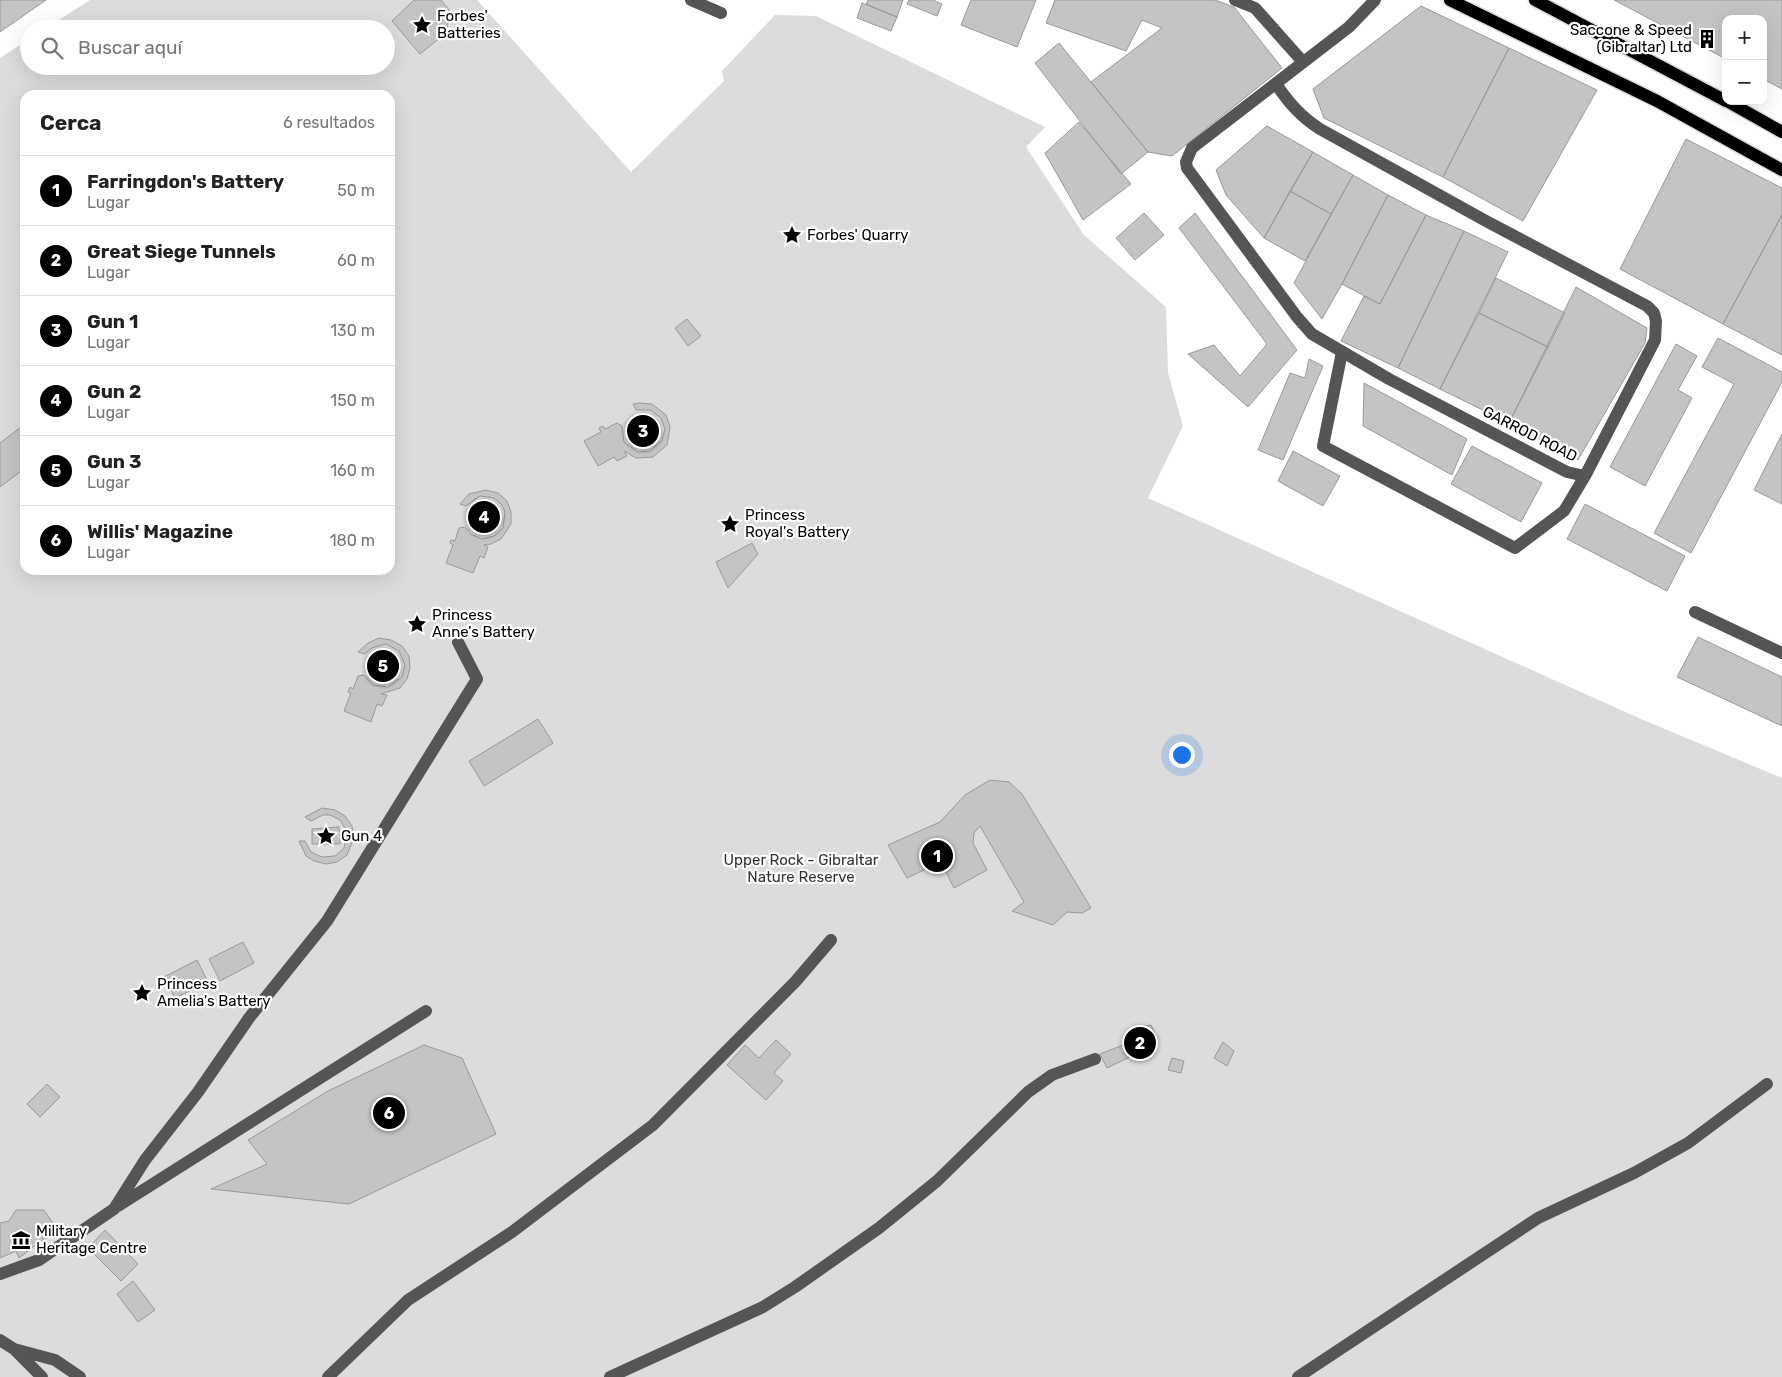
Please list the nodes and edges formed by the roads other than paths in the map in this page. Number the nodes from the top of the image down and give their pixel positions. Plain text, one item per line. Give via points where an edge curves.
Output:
1 (690, 0) edge
2 (1235, 0) edge
3 (1375, 0) edge
4 (1450, 0) edge
5 (1535, 0) edge
6 (721, 13) dead end
7 (1303, 62) junction
8 (1276, 84) junction
9 (1722, 99) edge
10 (1733, 105) edge
11 (1782, 132) edge
12 (1782, 170) edge
13 (1342, 352) junction
14 (1585, 476) junction
15 (1695, 612) dead end
16 (458, 642) dead end
17 (1782, 653) edge
18 (831, 940) dead end
19 (426, 1011) dead end
20 (1095, 1059) dead end
21 (1767, 1084) dead end
22 (114, 1209) junction
23 (0, 1274) edge
24 (0, 1340) edge
25 (14, 1349) junction
26 (42, 1377) edge
27 (80, 1377) edge
28 (328, 1377) edge
29 (610, 1377) edge
30 (1298, 1377) edge

1 - 6 street
2 - 7 street via 1255,8
3 - 7 street, GARROD ROAD via 1350,28
4 - 12 main road via 1657,101
5 - 9 main road
7 - 8 street, GARROD ROAD
8 - 13 street, GARROD ROAD via 1192,148 1187,168 1297,317 1312,334
8 - 14 street, GARROD ROAD via 1302,118 1320,129 1651,309 1656,321 1655,340
10 - 11 main road
13 - 14 street, GARROD ROAD via 1567,472
13 - 14 street via 1323,446 1515,548 1564,511
15 - 17 street
16 - 22 street via 477,679 327,921 249,1018 198,1092 145,1160
18 - 28 street via 795,982 653,1125 512,1232 408,1300
19 - 22 street
20 - 29 street via 1052,1074 1028,1092 937,1181 879,1228 763,1308
21 - 30 street via 1688,1143 1634,1173 1538,1218
22 - 23 street via 39,1260
24 - 25 street
25 - 26 street
25 - 27 street via 54,1360

